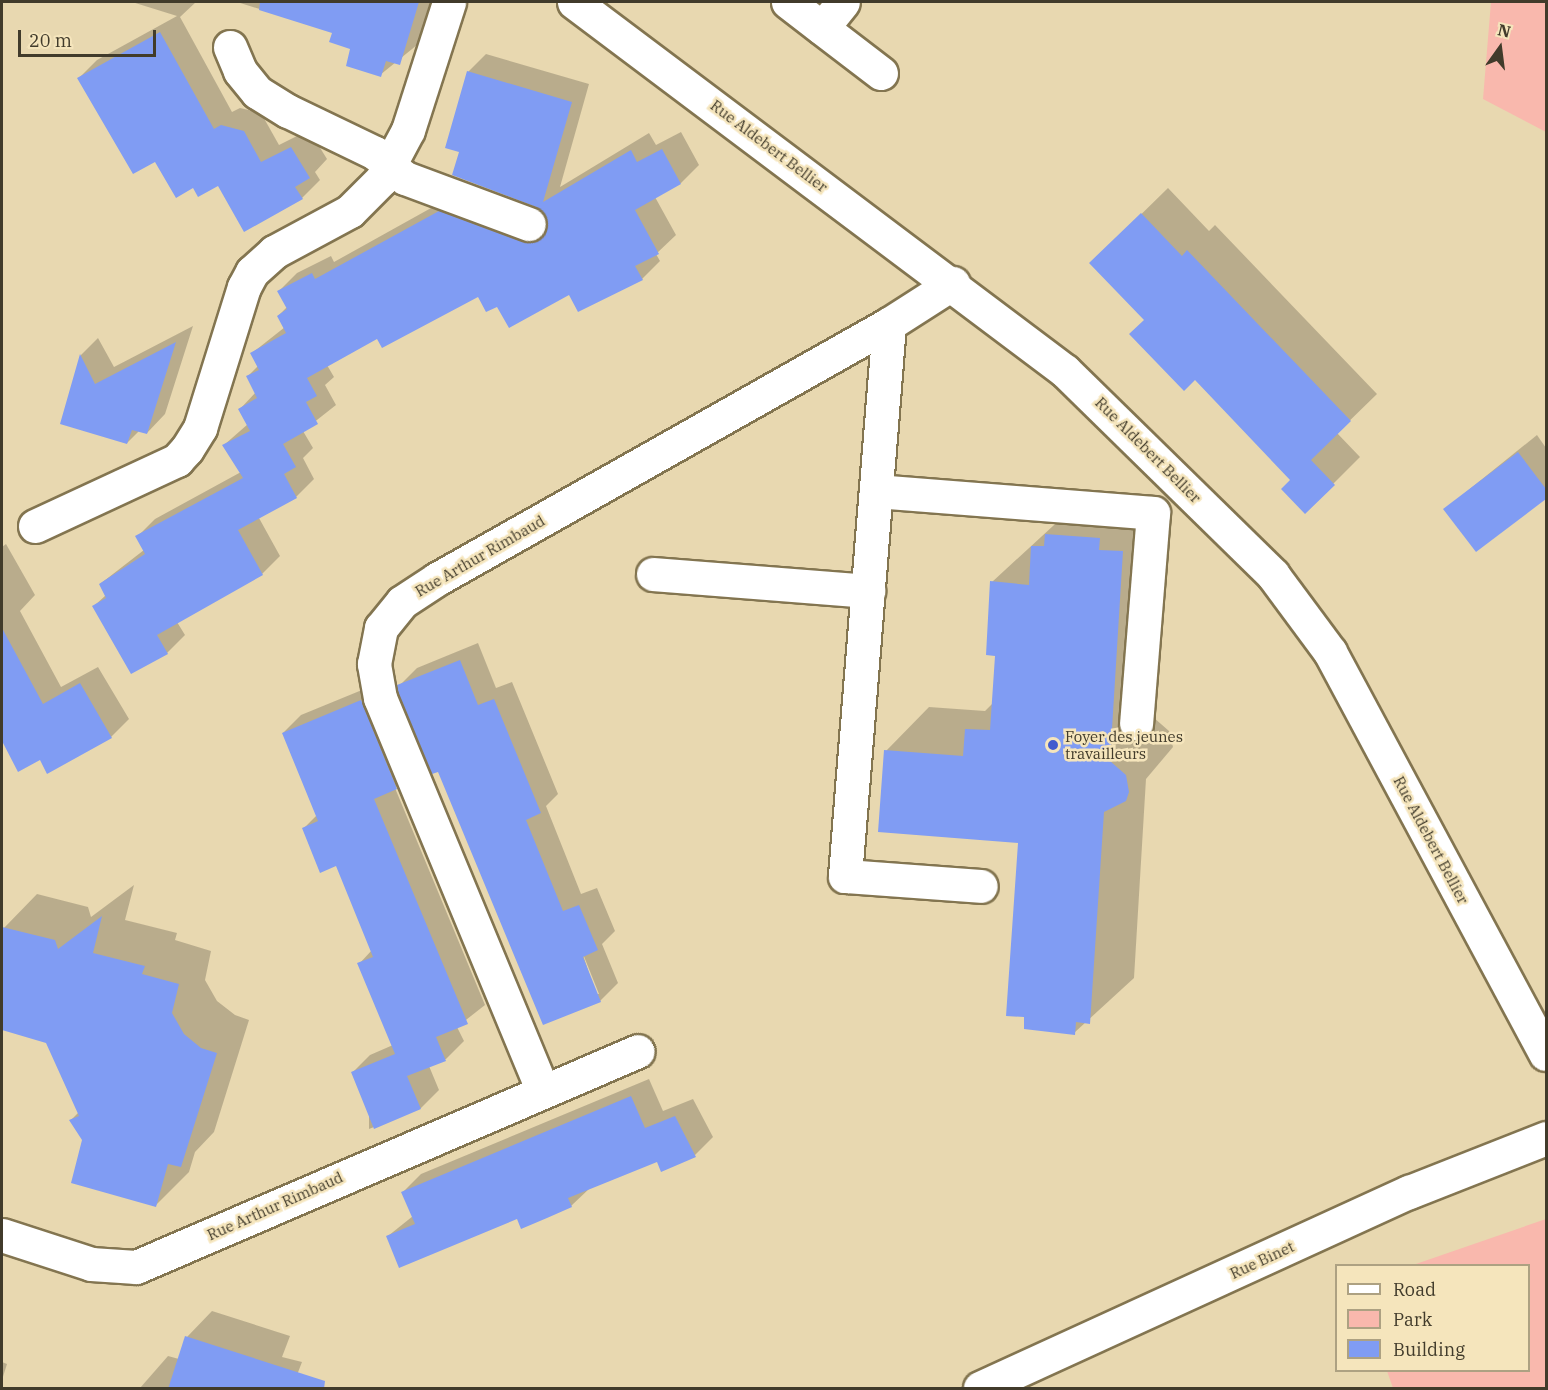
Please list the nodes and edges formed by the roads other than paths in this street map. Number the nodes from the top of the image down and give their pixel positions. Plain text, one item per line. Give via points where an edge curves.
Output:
1 (448, 2) edge
2 (788, 2) edge
3 (843, 2) edge
4 (580, 3) edge
5 (822, 28) junction
6 (230, 47) dead end
7 (881, 74) dead end
8 (390, 167) junction
9 (529, 224) dead end
10 (953, 283) junction
11 (889, 324) junction
12 (876, 491) junction
13 (35, 526) dead end
14 (653, 574) dead end
15 (868, 591) junction
16 (1136, 723) dead end
17 (981, 886) dead end
18 (638, 1051) dead end
19 (1546, 1054) edge
20 (542, 1089) junction
21 (1546, 1138) edge
22 (2, 1235) edge
23 (980, 1389) edge

1 - 8 street via 408,130
2 - 5 street
3 - 5 street
4 - 10 street, Rue Aldebert Bellier
5 - 7 street
6 - 8 street via 240,71 257,92 365,147
8 - 9 street via 441,194
8 - 13 street via 367,197 350,211 274,252 252,272 200,428 177,460
10 - 11 street, Rue Arthur Rimbaud
10 - 19 street, Rue Aldebert Bellier via 1098,400 1295,600 1330,652
11 - 12 street
11 - 20 street, Rue Arthur Rimbaud via 437,579 402,602 381,628 374,664 380,698
12 - 15 street
12 - 16 street via 1153,513
14 - 15 street
15 - 17 street via 845,876
18 - 20 street, Rue Arthur Rimbaud
20 - 22 street, Rue Arthur Rimbaud via 136,1267 91,1264
21 - 23 street, Rue Binet via 1399,1197

